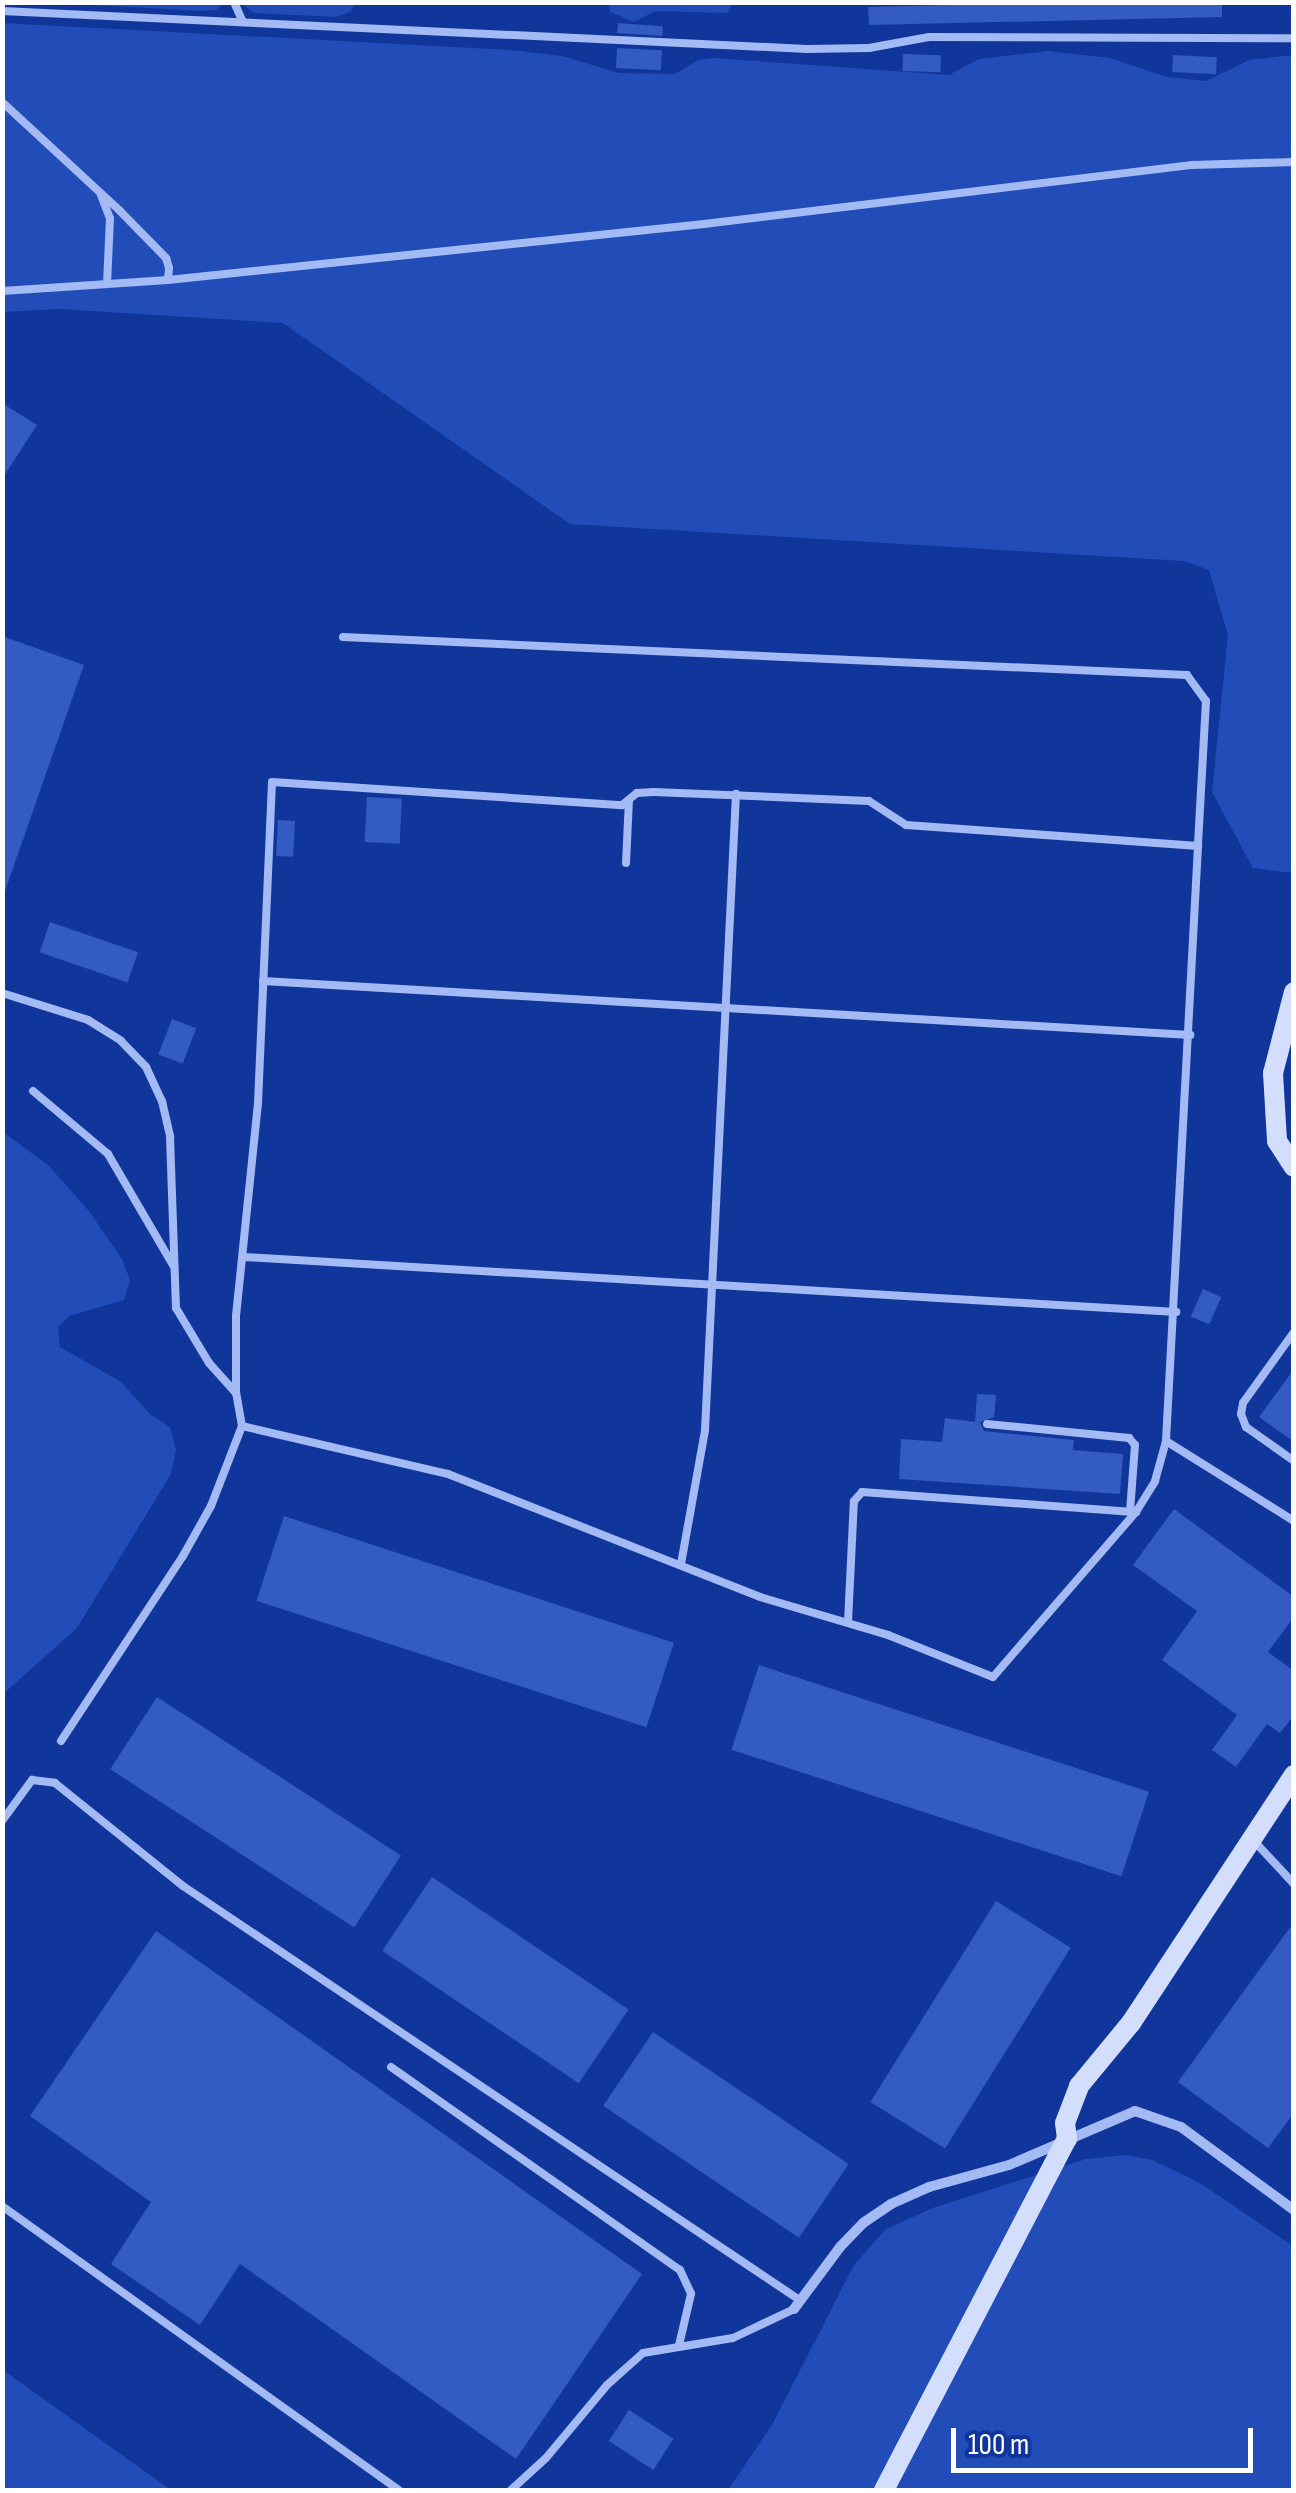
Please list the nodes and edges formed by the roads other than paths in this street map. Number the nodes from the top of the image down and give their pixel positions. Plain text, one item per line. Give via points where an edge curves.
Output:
1 (234, 2) edge
2 (2, 11) edge
3 (243, 22) junction
4 (1294, 38) edge
5 (2, 102) edge
6 (1294, 162) edge
7 (99, 191) junction
8 (168, 280) junction
9 (107, 284) junction
10 (2, 291) edge
11 (344, 637) dead end
12 (736, 794) junction
13 (628, 800) junction
14 (1198, 846) junction
15 (626, 862) dead end
16 (264, 981) junction
17 (1294, 992) edge
18 (2, 994) edge
19 (726, 1011) junction
20 (1190, 1035) junction
21 (34, 1091) dead end
22 (1294, 1167) edge
23 (244, 1257) junction
24 (176, 1270) junction
25 (714, 1287) junction
26 (1176, 1312) junction
27 (1294, 1332) edge
28 (236, 1392) junction
29 (987, 1424) dead end
30 (242, 1426) junction
31 (1166, 1441) junction
32 (1294, 1461) edge
33 (1133, 1512) junction
34 (1294, 1521) edge
35 (681, 1564) junction
36 (848, 1622) junction
37 (61, 1741) dead end
38 (1294, 1774) edge
39 (2, 1821) edge
40 (1251, 1837) junction
41 (1294, 1884) edge
42 (391, 2067) dead end
43 (1066, 2139) junction
44 (2, 2206) edge
45 (1294, 2210) edge
46 (798, 2305) junction
47 (680, 2345) junction
48 (399, 2490) edge
49 (511, 2490) edge
50 (884, 2490) edge

1 - 3 lane
2 - 3 lane
3 - 4 lane via 807,48 869,48 929,38
5 - 7 lane
6 - 8 lane via 1192,165
7 - 8 lane via 166,258
7 - 9 lane via 110,218
8 - 9 lane
9 - 10 lane
11 - 14 lane via 1187,675 1206,702
12 - 13 lane via 654,792
12 - 14 lane via 869,800 906,825
12 - 19 lane
13 - 15 lane
13 - 16 lane via 602,804 272,782
14 - 20 lane
16 - 19 lane
16 - 23 lane
17 - 22 main road via 1273,1073 1277,1141
18 - 24 lane via 88,1020 146,1067 170,1137
19 - 20 lane
19 - 25 lane
20 - 26 lane
21 - 24 lane via 108,1154
23 - 25 lane
23 - 28 lane
24 - 28 lane via 176,1308 209,1363
25 - 26 lane
25 - 35 lane via 705,1430
26 - 31 lane
27 - 32 lane via 1241,1414 1246,1426
28 - 30 lane
29 - 33 lane via 1130,1438
30 - 35 lane via 448,1474
30 - 37 lane via 183,1556
31 - 33 lane via 1155,1481
31 - 34 lane
33 - 36 lane via 993,1677
33 - 36 lane via 862,1492 854,1502
35 - 36 lane via 770,1601
38 - 40 main road
39 - 46 lane via 32,1780 55,1783 183,1886
40 - 41 lane
40 - 43 main road via 1131,2023 1079,2086 1065,2122
42 - 47 lane via 680,2270 691,2294
43 - 45 street via 1136,2111 1181,2127
43 - 46 street via 891,2204 863,2222
43 - 50 main road
44 - 48 lane
46 - 47 lane via 733,2338
47 - 49 lane via 643,2353

